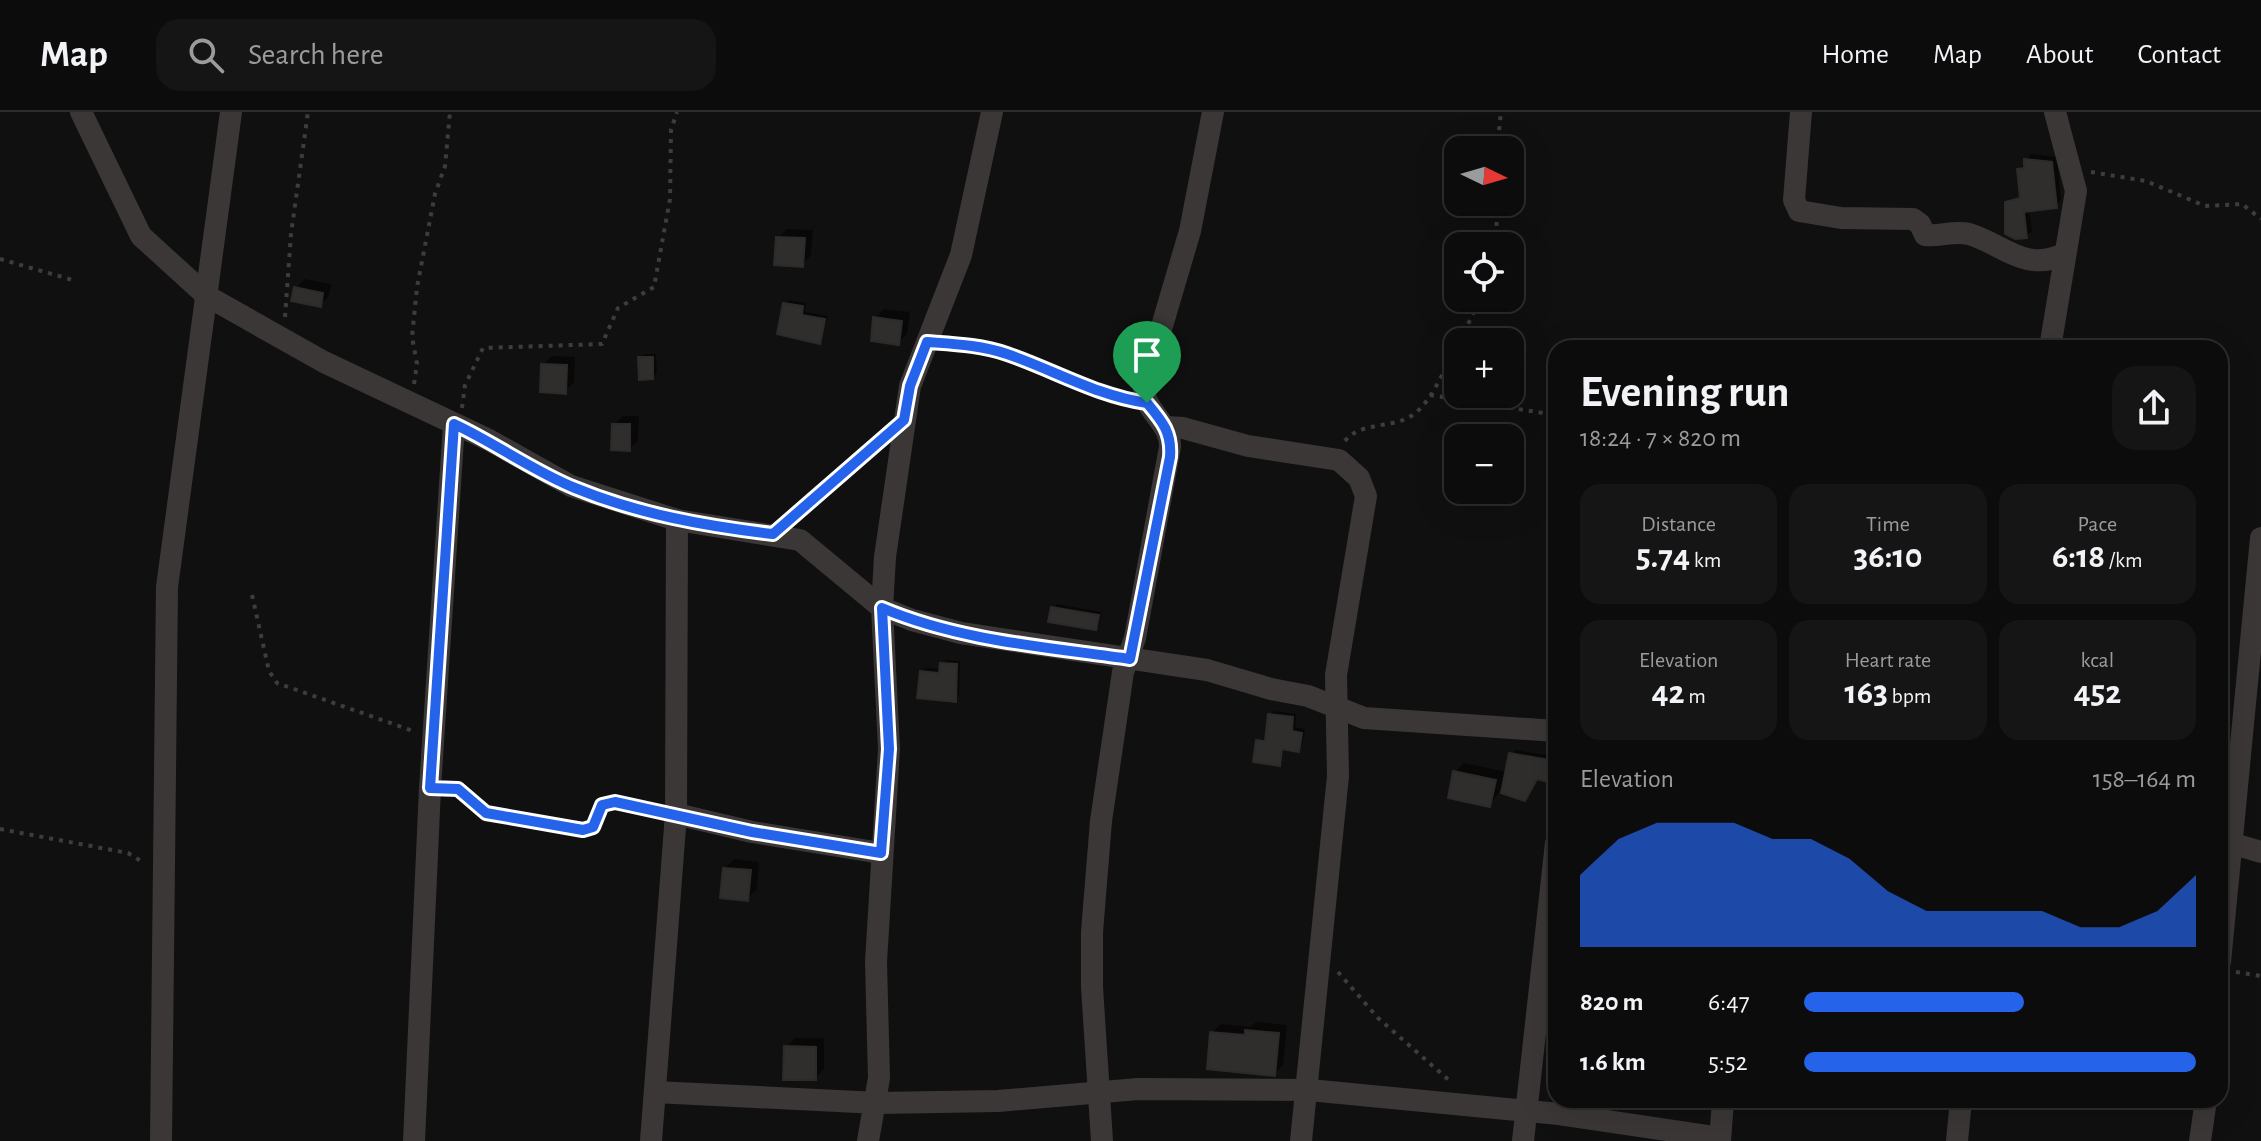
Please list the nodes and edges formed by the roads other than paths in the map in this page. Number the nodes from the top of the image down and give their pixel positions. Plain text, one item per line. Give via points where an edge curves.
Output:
1 (81, 112) edge
2 (231, 112) edge
3 (992, 112) edge
4 (1213, 112) edge
5 (1801, 112) edge
6 (2055, 112) edge
7 (2064, 254) junction
8 (207, 296) junction
9 (2051, 340) edge
10 (457, 425) junction
11 (1166, 427) junction
12 (677, 520) junction
13 (2261, 538) edge
14 (882, 608) junction
15 (1130, 659) junction
16 (1339, 709) junction
17 (1548, 730) edge
18 (676, 814) junction
19 (2228, 816) edge
20 (2228, 842) edge
21 (2261, 852) edge
22 (881, 853) junction
23 (1548, 915) edge
24 (1309, 1090) junction
25 (1099, 1091) junction
26 (655, 1092) junction
27 (878, 1103) junction
28 (1722, 1108) edge
29 (1960, 1108) edge
30 (2205, 1108) edge
31 (1606, 1110) edge
32 (1526, 1112) junction
33 (1720, 1139) edge
34 (161, 1141) edge
35 (414, 1141) edge
36 (651, 1141) edge
37 (868, 1141) edge
38 (1102, 1141) edge
39 (1301, 1141) edge
40 (1523, 1141) edge
41 (1957, 1141) edge
42 (2200, 1141) edge

1 - 8 street via 141,236
2 - 8 street
3 - 14 street via 961,255 910,386
4 - 11 street via 1190,231 1146,377 1147,403
5 - 7 street via 1794,200 1799,211 1841,218 1913,219 1925,235 1969,234 2022,259
6 - 7 street via 2073,171 2075,197
7 - 9 street
8 - 10 street
8 - 34 street via 167,587
10 - 12 street via 571,486
10 - 35 street via 433,737
11 - 15 street via 1170,457
11 - 16 street via 1339,460 1359,478 1366,496 1336,675
12 - 14 street via 806,543
12 - 18 street
13 - 19 street
14 - 15 street via 961,633
14 - 22 street via 889,749
15 - 16 street via 1207,670
15 - 25 street via 1123,672 1108,764 1096,880 1092,987
16 - 17 street via 1374,719
16 - 24 street via 1338,776
18 - 22 street
18 - 26 street
20 - 21 street
22 - 27 street
23 - 32 street
24 - 25 street
24 - 32 street
24 - 39 street
25 - 27 street via 998,1101
25 - 38 street
26 - 27 street
26 - 36 street
27 - 37 street
28 - 33 street
29 - 41 street
30 - 42 street
31 - 32 street
31 - 33 street
32 - 40 street

